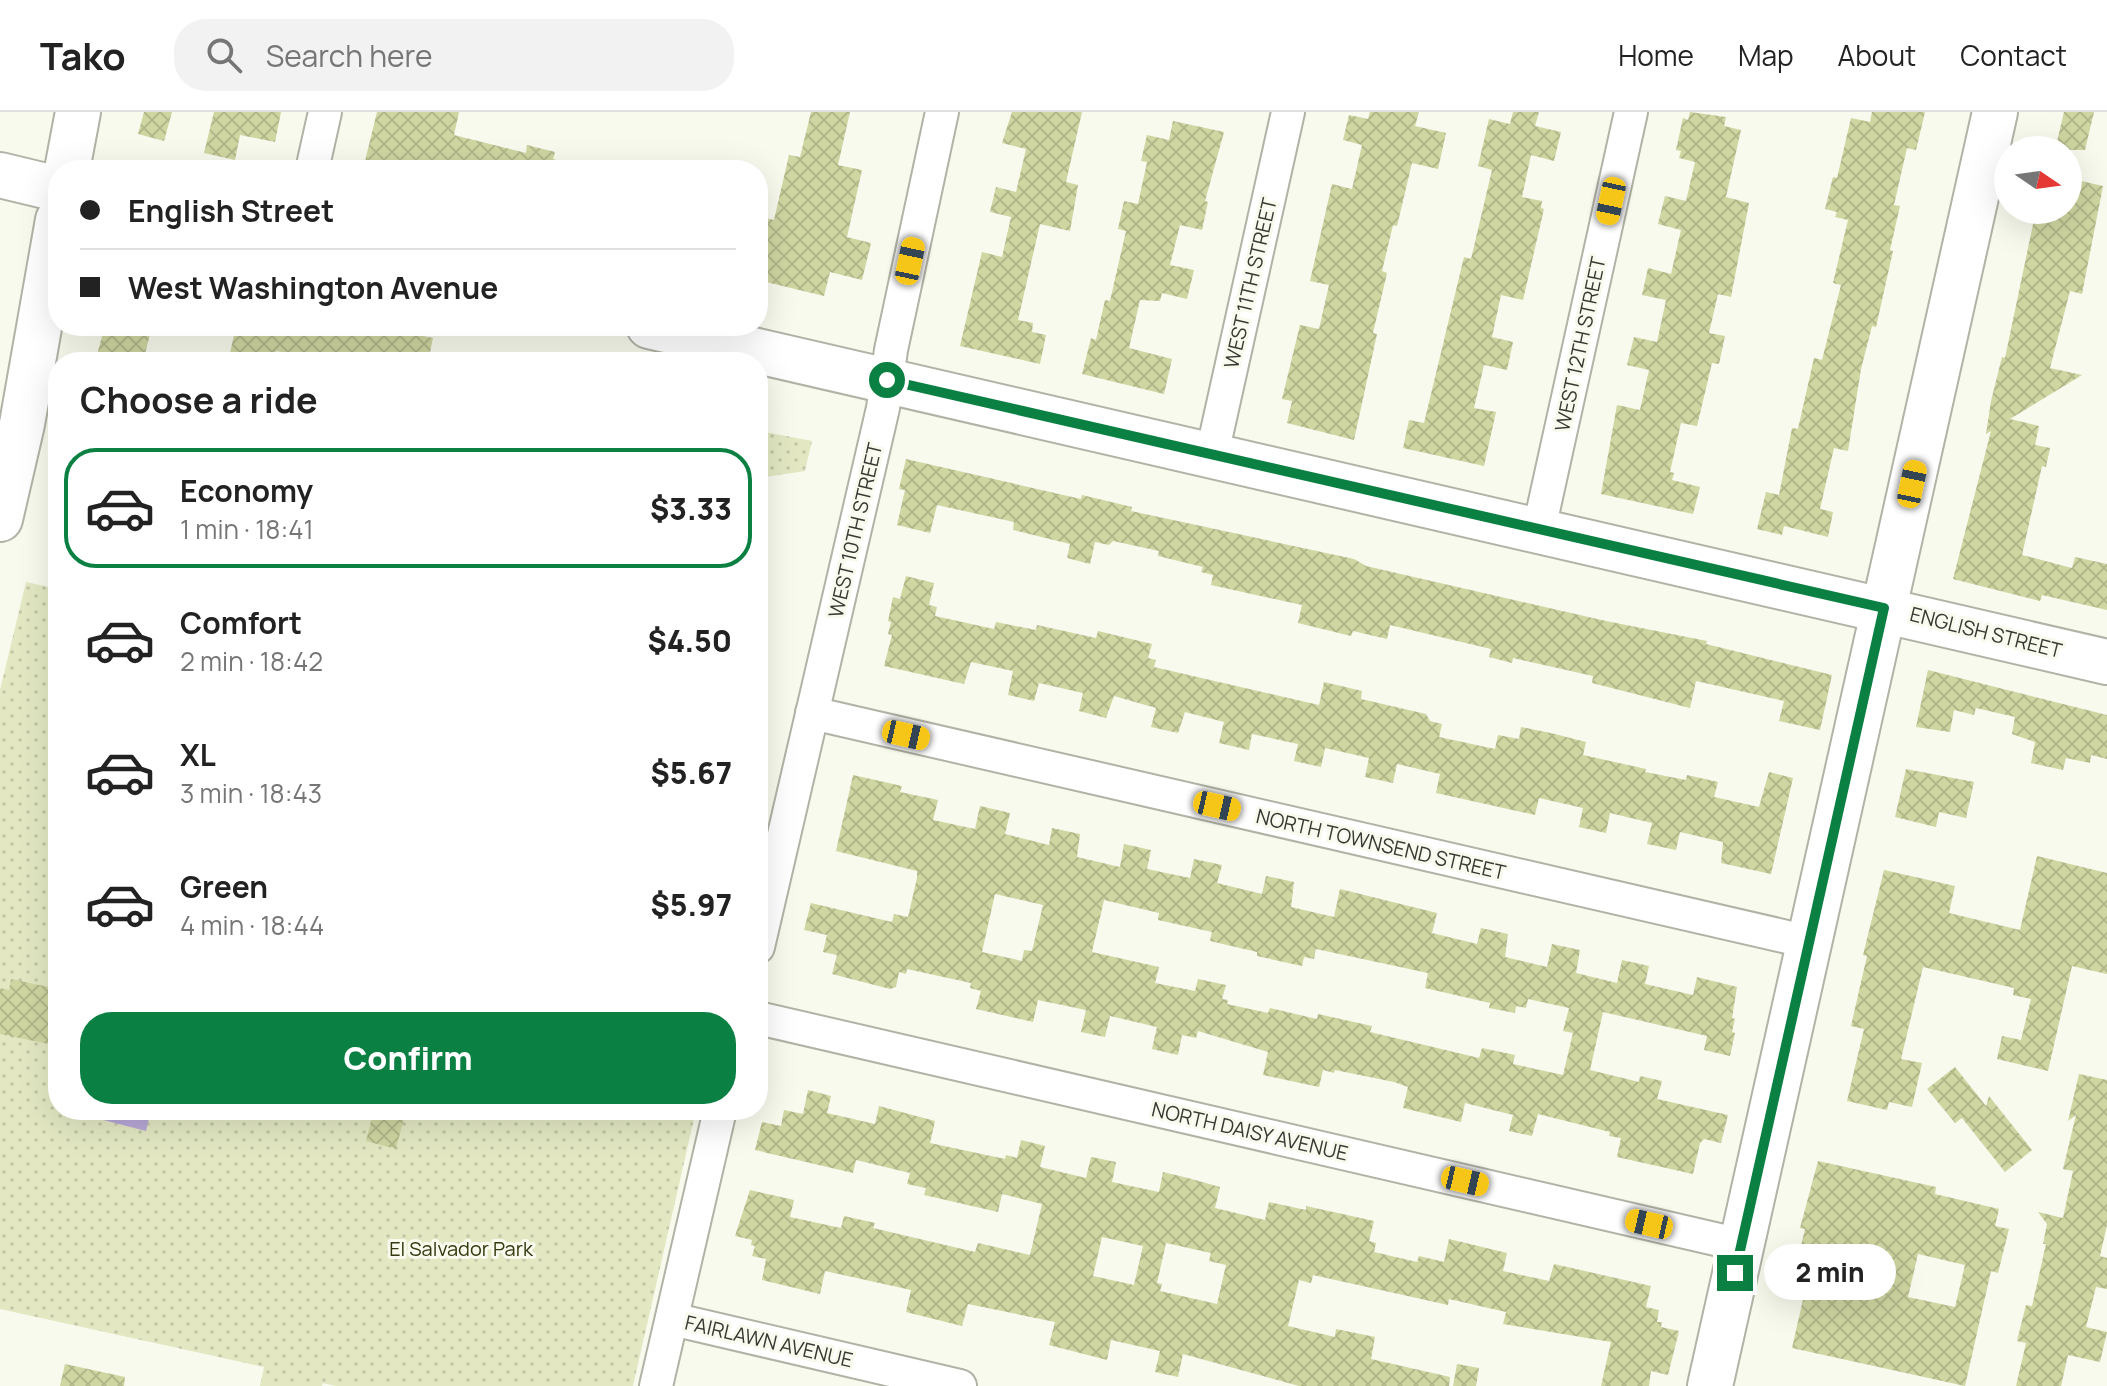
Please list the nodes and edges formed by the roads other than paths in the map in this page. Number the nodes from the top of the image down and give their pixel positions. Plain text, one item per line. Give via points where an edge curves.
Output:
1 (78, 112) edge
2 (325, 112) edge
3 (942, 112) edge
4 (1288, 112) edge
5 (1631, 112) edge
6 (1995, 112) edge
7 (69, 160) edge
8 (314, 160) edge
9 (0, 175) edge
10 (48, 187) edge
11 (48, 277) edge
12 (693, 336) edge
13 (764, 352) edge
14 (768, 353) edge
15 (887, 380) junction
16 (1212, 454) junction
17 (1, 513) edge
18 (1539, 529) junction
19 (1884, 608) junction
20 (2107, 662) edge
21 (812, 713) junction
22 (768, 904) edge
23 (1809, 942) junction
24 (768, 1020) edge
25 (718, 1120) edge
26 (1741, 1245) junction
27 (672, 1319) junction
28 (656, 1386) edge
29 (960, 1386) edge
30 (1710, 1386) edge

1 - 7 street
2 - 8 street
3 - 15 street, WEST 10TH STREET
4 - 16 street, WEST 11TH STREET
5 - 18 street, WEST 12TH STREET
6 - 19 street
9 - 10 street
11 - 17 street
12 - 13 street, ENGLISH STREET
14 - 15 street, ENGLISH STREET
15 - 16 street, ENGLISH STREET
15 - 21 street, WEST 10TH STREET
16 - 18 street, ENGLISH STREET
18 - 19 street, ENGLISH STREET
19 - 20 street, ENGLISH STREET
19 - 23 street
21 - 22 street, WEST 10TH STREET
21 - 23 street, NORTH TOWNSEND STREET
23 - 26 street
24 - 26 street, NORTH DAISY AVENUE
25 - 27 street
26 - 30 street
27 - 28 street
27 - 29 street, FAIRLAWN AVENUE

